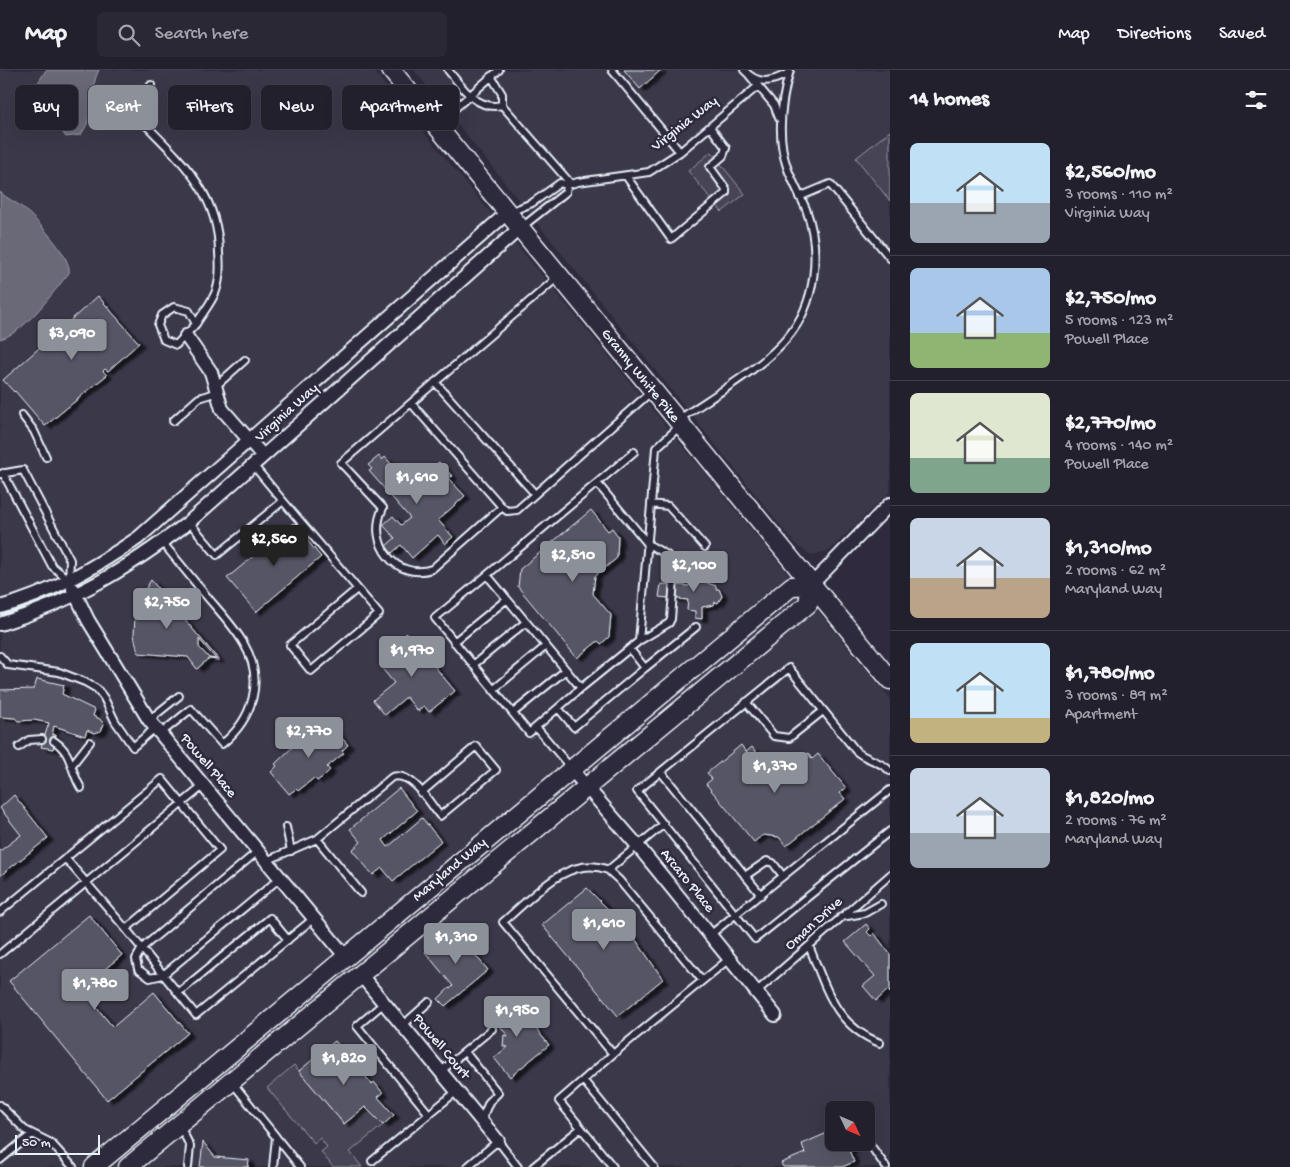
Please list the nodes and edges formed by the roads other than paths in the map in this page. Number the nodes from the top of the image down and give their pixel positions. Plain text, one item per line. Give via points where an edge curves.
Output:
1 (391, 70) edge
2 (448, 70) edge
3 (499, 70) edge
4 (612, 70) edge
5 (746, 72) edge
6 (790, 72) edge
7 (491, 76) junction
8 (403, 85) edge
9 (758, 86) junction
10 (470, 97) junction
11 (459, 106) edge
12 (502, 106) junction
13 (780, 122) junction
14 (710, 127) junction
15 (150, 130) edge
16 (439, 130) edge
17 (680, 152) junction
18 (626, 176) junction
19 (569, 184) junction
20 (799, 197) junction
21 (507, 213) junction
22 (520, 228) junction
23 (890, 258) edge
24 (559, 276) junction
25 (196, 324) junction
26 (186, 336) junction
27 (245, 360) dead end
28 (435, 382) junction
29 (217, 388) junction
30 (652, 390) junction
31 (411, 403) junction
32 (22, 416) dead end
33 (173, 421) dead end
34 (679, 423) junction
35 (250, 441) junction
36 (634, 452) dead end
37 (263, 456) junction
38 (46, 458) dead end
39 (252, 465) junction
40 (2, 474) edge
41 (597, 483) junction
42 (535, 494) junction
43 (283, 501) junction
44 (651, 504) junction
45 (890, 504) edge
46 (502, 507) junction
47 (189, 522) junction
48 (162, 542) junction
49 (648, 544) junction
50 (705, 547) dead end
51 (487, 575) junction
52 (69, 580) junction
53 (811, 585) junction
54 (357, 588) junction
55 (76, 595) junction
56 (507, 598) junction
57 (0, 607) edge
58 (526, 622) junction
59 (0, 624) edge
60 (696, 627) dead end
61 (639, 641) junction
62 (454, 642) junction
63 (546, 646) junction
64 (630, 649) junction
65 (0, 656) edge
66 (473, 666) junction
67 (645, 668) junction
68 (566, 670) junction
69 (890, 680) edge
70 (581, 688) junction
71 (493, 690) junction
72 (179, 696) dead end
73 (746, 702) junction
74 (558, 708) junction
75 (823, 710) junction
76 (513, 713) junction
77 (155, 727) junction
78 (536, 727) junction
79 (42, 739) dead end
80 (54, 741) dead end
81 (90, 742) dead end
82 (19, 747) dead end
83 (72, 765) junction
84 (571, 769) junction
85 (890, 771) edge
86 (661, 772) junction
87 (203, 786) junction
88 (588, 786) junction
89 (81, 788) dead end
90 (890, 790) edge
91 (421, 793) junction
92 (182, 803) junction
93 (664, 824) junction
94 (286, 827) dead end
95 (890, 831) edge
96 (317, 840) junction
97 (637, 845) junction
98 (292, 851) junction
99 (262, 856) junction
100 (66, 859) junction
101 (608, 870) junction
102 (890, 875) edge
103 (745, 876) junction
104 (783, 876) junction
105 (280, 878) junction
106 (86, 882) junction
107 (361, 893) dead end
108 (760, 895) junction
109 (881, 904) dead end
110 (0, 912) edge
111 (736, 915) junction
112 (841, 917) junction
113 (313, 919) junction
114 (126, 929) junction
115 (710, 935) junction
116 (288, 940) junction
117 (809, 946) junction
118 (142, 948) junction
119 (0, 954) edge
120 (346, 957) junction
121 (729, 959) junction
122 (360, 974) junction
123 (163, 975) junction
124 (702, 980) junction
125 (178, 992) junction
126 (756, 992) junction
127 (429, 1002) dead end
128 (384, 1003) junction
129 (775, 1015) dead end
130 (402, 1026) junction
131 (492, 1029) dead end
132 (880, 1043) dead end
133 (465, 1052) junction
134 (613, 1054) junction
135 (440, 1072) junction
136 (582, 1080) junction
137 (231, 1081) junction
138 (457, 1091) junction
139 (0, 1104) edge
140 (429, 1114) junction
141 (481, 1121) junction
142 (180, 1124) junction
143 (581, 1128) junction
144 (32, 1134) junction
145 (276, 1137) junction
146 (498, 1141) junction
147 (875, 1151) edge
148 (0, 1160) edge
149 (372, 1161) dead end
150 (72, 1167) edge
151 (94, 1167) edge
152 (128, 1167) edge
153 (188, 1167) edge
154 (273, 1167) edge
155 (300, 1167) edge
156 (467, 1167) edge
157 (518, 1167) edge
158 (533, 1167) edge
159 (613, 1167) edge
160 (654, 1167) edge
161 (879, 1167) edge
162 (886, 1167) edge

1 - 8 main road, Granny White Pike
2 - 10 lane
3 - 7 lane
4 - 17 lane
5 - 6 lane via 753,79 768,82
5 - 9 lane
6 - 13 lane
7 - 10 lane
7 - 12 lane via 502,94
9 - 13 lane via 777,110
9 - 14 lane, Virginia Way
10 - 11 lane
10 - 12 lane via 488,105
12 - 19 lane
13 - 20 lane via 784,158
14 - 17 lane, Virginia Way
14 - 18 lane via 726,148 723,156 710,167 726,193 671,239
15 - 25 lane via 196,178 216,220 220,262 216,291
16 - 21 main road, Granny White Pike
17 - 18 lane, Virginia Way via 649,172
18 - 19 lane, Virginia Way
19 - 21 lane, Virginia Way via 560,183 532,203
19 - 22 lane, Virginia Way via 566,192
20 - 23 lane via 830,184
20 - 34 lane via 813,237 815,262 812,286 797,324 770,354
21 - 22 main road, Granny White Pike
21 - 35 street, Virginia Way
22 - 24 main road, Granny White Pike
22 - 37 street, Virginia Way
24 - 28 lane
24 - 30 main road, Granny White Pike
25 - 26 lane
25 - 26 lane via 192,314 183,308 170,308 162,315 158,325 164,340 176,345
26 - 29 street via 204,360
27 - 29 lane
28 - 31 lane
28 - 42 lane
29 - 33 lane via 199,398
29 - 35 street via 222,409
30 - 34 main road, Granny White Pike
30 - 42 lane
31 - 46 lane
31 - 46 lane via 341,463 382,508 377,534 380,547 390,559 410,569 432,569
32 - 38 lane via 34,430
34 - 44 lane via 656,448
34 - 53 main road, Granny White Pike
35 - 37 street
35 - 52 street, Virginia Way via 138,538
36 - 41 lane
37 - 39 street, Virginia Way
39 - 43 lane
39 - 47 street, Virginia Way
40 - 52 lane via 52,566
40 - 52 lane via 23,470 70,560
41 - 49 lane
41 - 51 lane
42 - 46 lane via 517,510 507,511
43 - 47 lane via 217,556
43 - 54 lane
44 - 49 lane
44 - 50 lane via 668,506
45 - 53 street, Maryland Way
47 - 48 street, Virginia Way
48 - 55 street, Virginia Way via 104,582
48 - 77 lane via 236,631 250,656 255,679 249,712 235,733 222,744 191,710
49 - 61 lane
49 - 61 lane via 667,555 676,571 671,619 664,627
51 - 56 lane
51 - 62 lane via 435,618
52 - 55 street, Powell Place
52 - 57 street, Virginia Way
53 - 69 main road, Granny White Pike
53 - 84 main road, Maryland Way via 792,586
53 - 88 main road, Maryland Way via 808,604
54 - 54 lane via 379,614 312,671 290,645
55 - 59 street, Virginia Way
55 - 77 street, Powell Place via 88,620
56 - 58 lane
56 - 62 lane
58 - 63 lane
58 - 66 lane
60 - 67 lane
61 - 64 lane
62 - 66 lane
63 - 68 lane
63 - 71 lane
64 - 67 lane
64 - 70 lane
65 - 77 lane via 5,663 59,672 92,686 102,694 115,721 133,746
66 - 71 lane
67 - 74 lane via 574,727
68 - 70 lane
68 - 76 lane
70 - 74 lane
71 - 76 lane
72 - 77 lane
73 - 75 lane via 774,736 789,738
73 - 75 lane via 789,668
73 - 86 lane
74 - 78 lane
75 - 85 lane via 856,751
76 - 78 lane via 529,733
77 - 87 street, Powell Place
78 - 84 lane
79 - 82 lane via 30,740
80 - 83 lane via 65,749
81 - 83 lane
83 - 89 lane
84 - 88 street, Arcaro Place
84 - 120 main road, Maryland Way
86 - 93 lane via 637,791
86 - 103 lane
87 - 92 lane
87 - 99 street, Powell Place
88 - 97 street, Arcaro Place
88 - 122 main road, Maryland Way
90 - 104 lane
91 - 91 lane via 440,816 496,770 476,746
91 - 96 lane via 403,776 392,777
92 - 100 lane via 162,780
92 - 106 lane
92 - 114 lane via 220,850
93 - 97 lane
93 - 111 lane
94 - 98 lane
95 - 111 lane via 755,939
96 - 98 lane
96 - 107 lane
97 - 101 lane
97 - 115 street, Arcaro Place
98 - 99 lane
99 - 105 street, Powell Place
99 - 118 lane
100 - 106 lane
100 - 110 lane
101 - 124 lane via 620,880
101 - 134 lane via 588,866 569,870 503,922
102 - 112 lane, Oman Drive
103 - 104 lane via 767,861 773,863
103 - 108 lane
104 - 108 lane
105 - 113 street, Powell Place
105 - 123 lane
106 - 114 lane
106 - 119 lane
108 - 111 lane
109 - 112 lane via 858,915
111 - 115 lane
112 - 117 lane, Oman Drive
113 - 116 lane
113 - 120 street, Powell Place
114 - 118 lane
115 - 121 street, Arcaro Place
116 - 125 lane via 270,918
116 - 125 lane via 196,1015
117 - 126 lane, Oman Drive
117 - 132 lane via 840,1016 864,1036
118 - 123 lane
118 - 123 lane via 136,959 138,969 150,978
120 - 122 main road
120 - 151 main road, Maryland Way
121 - 124 lane
121 - 126 street, Arcaro Place
122 - 128 street, Powell Court
122 - 137 main road, Maryland Way
123 - 125 lane
124 - 134 lane
126 - 129 street, Arcaro Place
127 - 130 lane
128 - 130 street, Powell Court
128 - 140 lane via 357,1026
130 - 135 street, Powell Court
131 - 133 lane
133 - 135 lane
133 - 141 lane via 498,1093 489,1102
134 - 136 lane
135 - 138 street, Powell Court
136 - 143 lane via 558,1101
136 - 160 lane
137 - 142 main road, Maryland Way
137 - 145 lane
138 - 140 lane
138 - 141 street, Powell Court
139 - 144 lane via 19,1126
140 - 149 lane
141 - 146 street, Powell Court
142 - 152 main road, Maryland Way
142 - 153 lane via 190,1146
143 - 158 lane
143 - 159 lane
144 - 148 lane
144 - 150 lane via 51,1143
145 - 154 lane
145 - 155 lane
146 - 156 lane
146 - 157 lane
147 - 162 lane
161 - 162 lane

